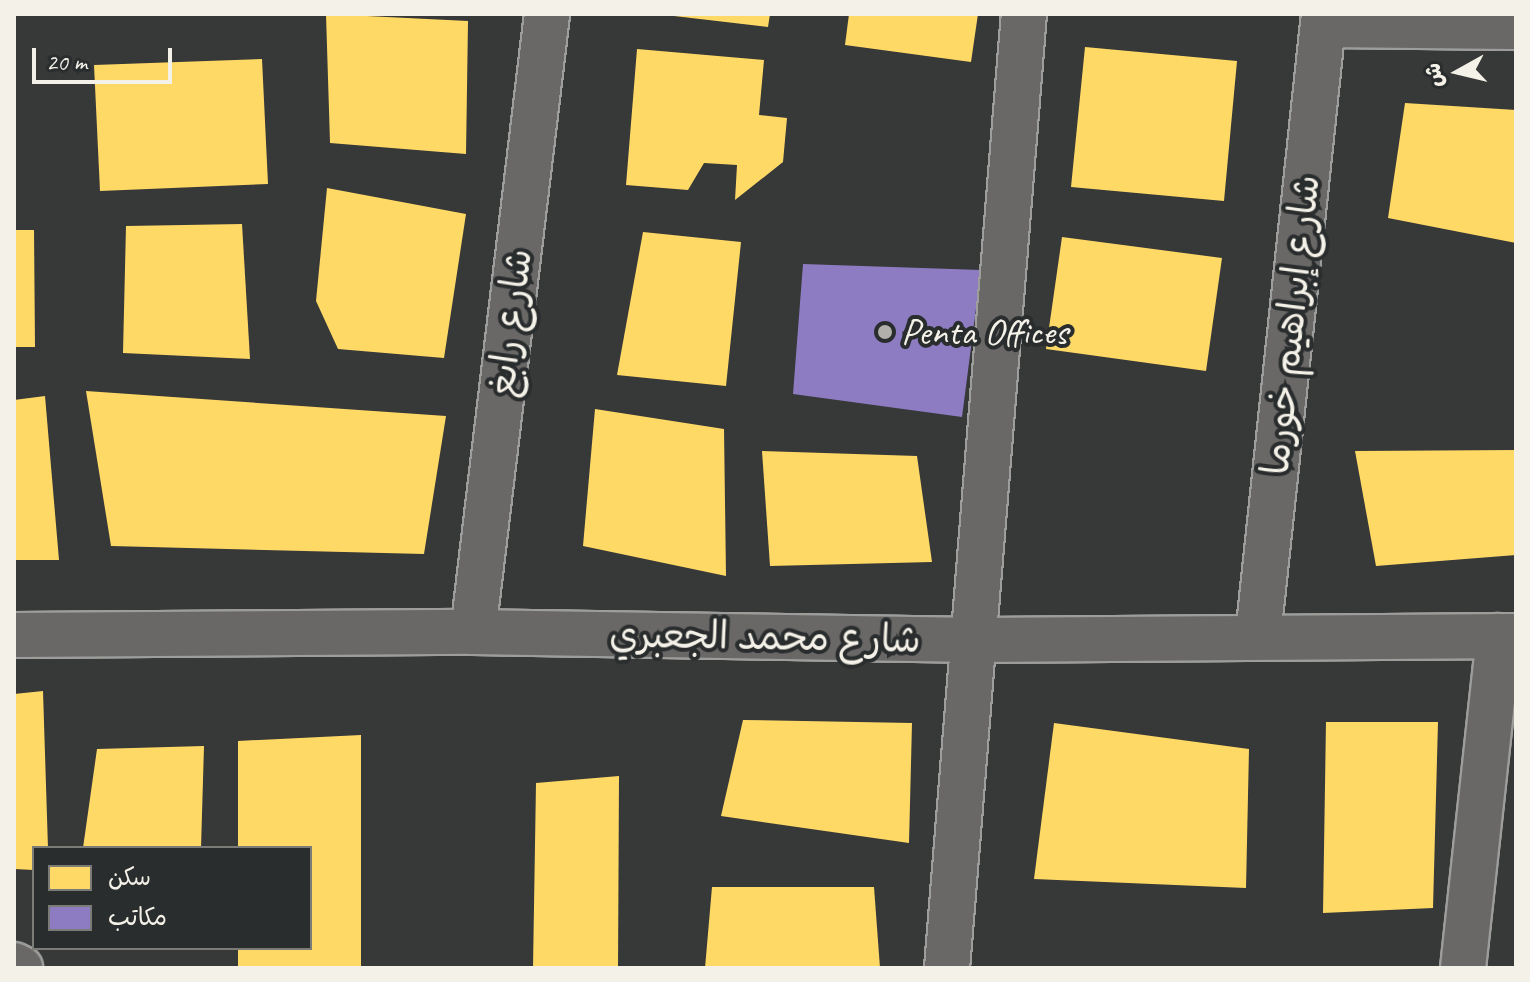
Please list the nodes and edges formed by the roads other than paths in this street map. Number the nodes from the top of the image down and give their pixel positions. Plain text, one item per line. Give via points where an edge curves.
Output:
1 (547, 14) edge
2 (1024, 14) edge
3 (1324, 19) edge
4 (1516, 27) edge
5 (473, 632) junction
6 (14, 635) edge
7 (1258, 636) junction
8 (1508, 636) edge
9 (977, 640) junction
10 (14, 965) edge
11 (20, 968) edge
12 (947, 968) edge
13 (1463, 968) edge

1 - 5 street, شارع رابغ
2 - 9 street
3 - 4 street
3 - 7 street, شارع إبراهيم خورما
5 - 6 street, شارع محمد الجعبري
5 - 9 street, شارع محمد الجعبري
7 - 8 street, شارع محمد الجعبري
7 - 9 street, شارع محمد الجعبري
8 - 13 street
9 - 12 street
10 - 11 street

